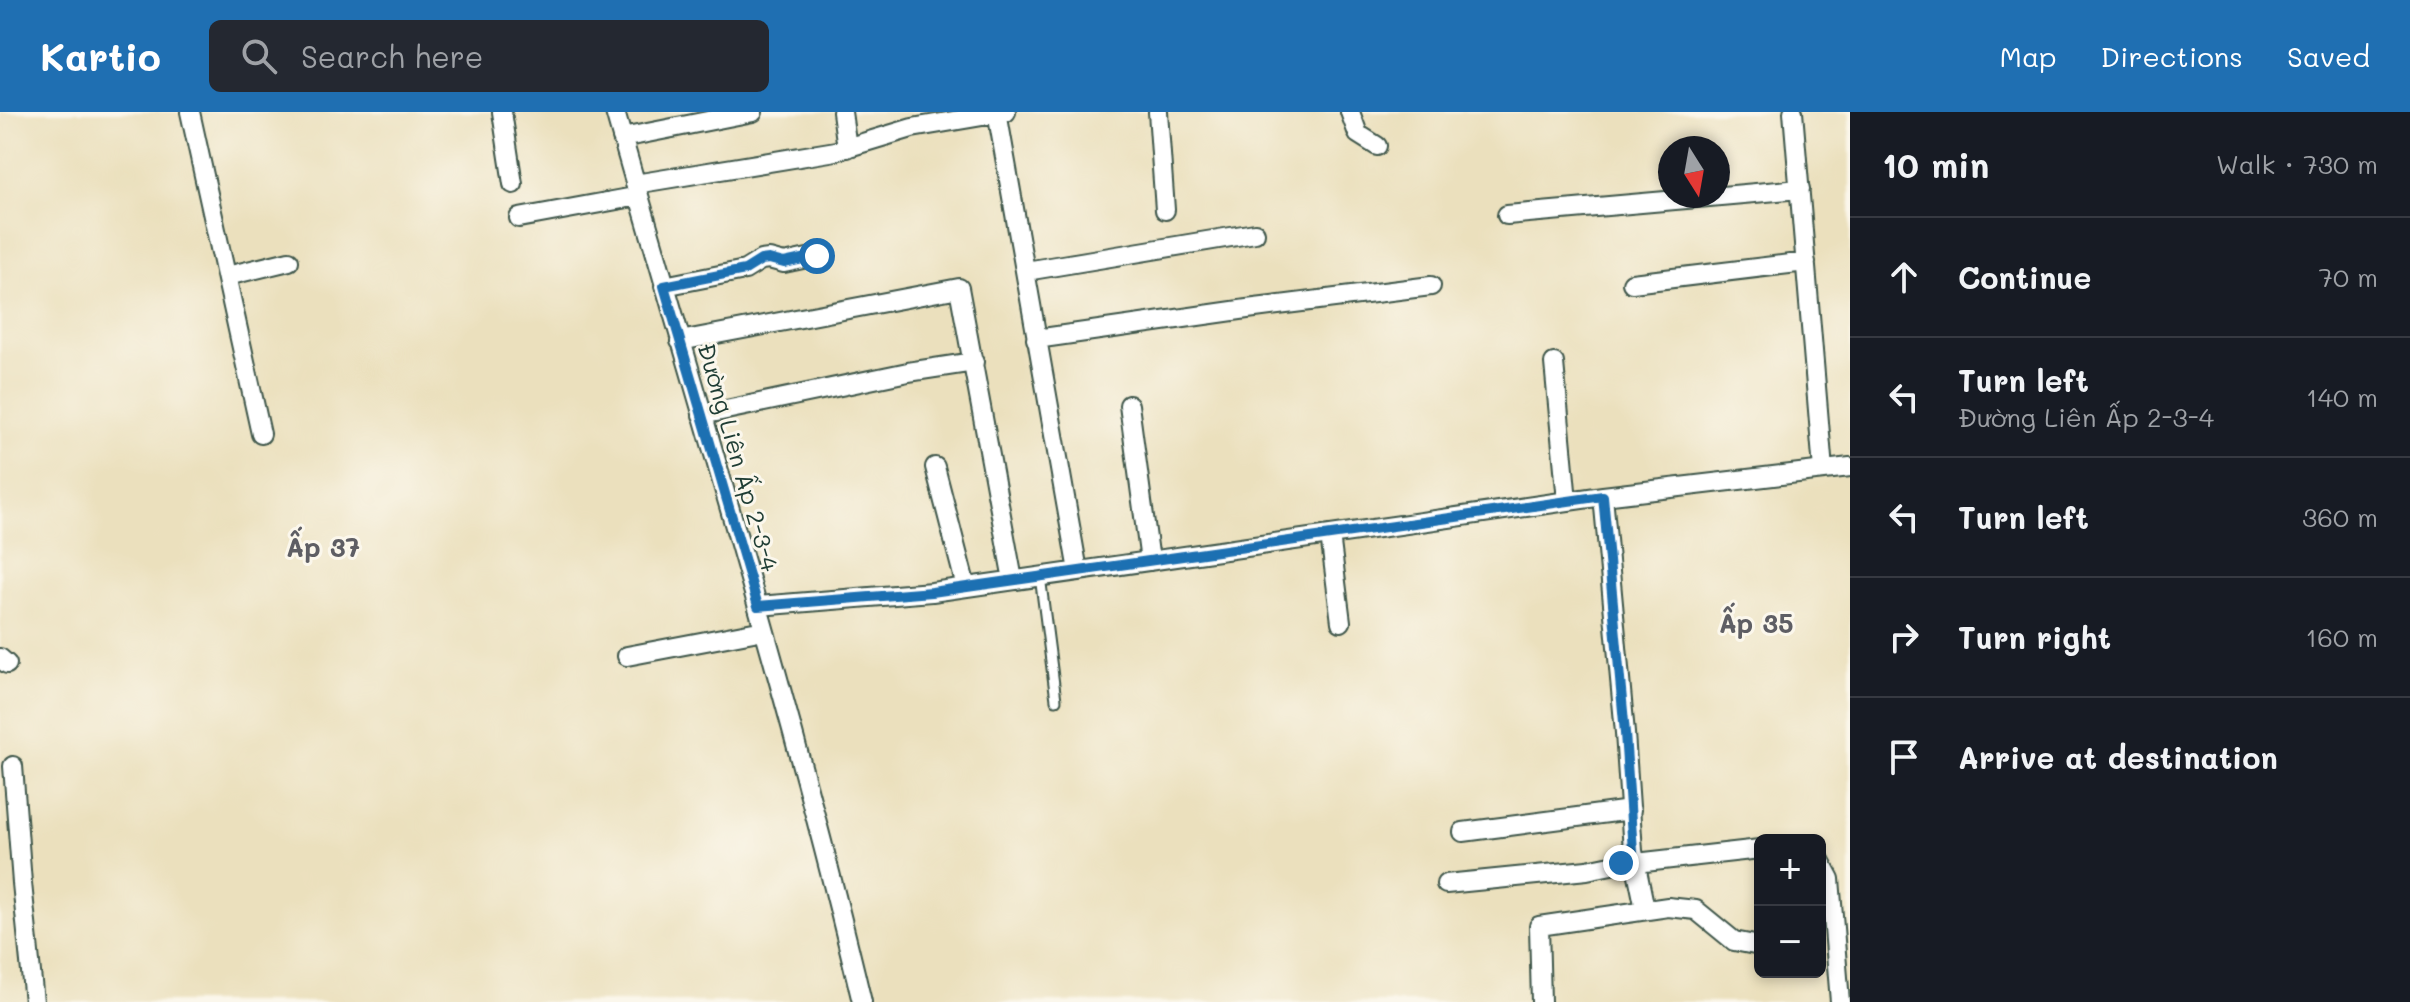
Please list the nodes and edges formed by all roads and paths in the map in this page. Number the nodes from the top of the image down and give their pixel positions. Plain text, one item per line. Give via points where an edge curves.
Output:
1 (190, 112) edge
2 (502, 112) edge
3 (615, 112) edge
4 (753, 112) edge
5 (842, 112) edge
6 (1000, 112) edge
7 (1158, 112) edge
8 (1350, 112) edge
9 (1793, 112) edge
10 (622, 138) junction
11 (1377, 146) dead end
12 (847, 148) junction
13 (513, 184) dead end
14 (1800, 189) junction
15 (637, 190) junction
16 (1165, 210) dead end
17 (1507, 215) dead end
18 (519, 218) dead end
19 (1255, 233) dead end
20 (817, 256) dead end
21 (289, 261) dead end
22 (1806, 262) junction
23 (1026, 271) junction
24 (227, 276) junction
25 (1632, 283) dead end
26 (664, 286) junction
27 (1431, 286) dead end
28 (1036, 339) junction
29 (680, 341) junction
30 (974, 362) junction
31 (1554, 363) dead end
32 (1129, 405) dead end
33 (702, 415) junction
34 (261, 434) dead end
35 (935, 467) dead end
36 (1850, 467) edge
37 (1823, 470) junction
38 (1603, 496) junction
39 (1567, 501) junction
40 (1330, 535) junction
41 (1150, 561) junction
42 (1078, 571) junction
43 (1040, 576) junction
44 (1013, 580) junction
45 (966, 587) junction
46 (758, 606) junction
47 (1341, 622) dead end
48 (764, 630) junction
49 (627, 656) dead end
50 (1056, 700) dead end
51 (13, 766) dead end
52 (1631, 810) junction
53 (1463, 832) dead end
54 (1754, 849) edge
55 (1635, 857) junction
56 (1826, 871) edge
57 (1446, 884) dead end
58 (1645, 909) junction
59 (1754, 945) edge
60 (34, 1002) edge
61 (862, 1002) edge
62 (1541, 1002) edge
63 (1840, 1002) edge

1 - 24 street
2 - 13 street
3 - 10 street, Đường Liên Ấp 2-3-4
4 - 10 street
5 - 12 street
6 - 12 street via 912,128
6 - 23 street
7 - 16 street
8 - 11 street via 1358,134
9 - 14 street
10 - 15 street, Đường Liên Ấp 2-3-4
12 - 15 street
14 - 17 street
14 - 22 street
15 - 18 street
15 - 26 street, Đường Liên Ấp 2-3-4
19 - 23 street
20 - 26 street via 784,263 761,260 745,270
21 - 24 street
22 - 25 street
22 - 37 street
23 - 28 street
24 - 34 street
26 - 29 street, Đường Liên Ấp 2-3-4
27 - 28 street
28 - 42 street
29 - 30 street via 959,288
29 - 33 street, Đường Liên Ấp 2-3-4
30 - 33 street
30 - 44 street
31 - 39 street
32 - 41 street
33 - 46 street, Đường Liên Ấp 2-3-4
35 - 45 street
36 - 37 street
37 - 38 street
38 - 39 street
38 - 52 street
39 - 40 street
40 - 41 street
40 - 47 street
41 - 42 street
42 - 43 street
43 - 44 street
43 - 50 lane
44 - 45 street
45 - 46 street
46 - 48 street, Đường Liên Ấp 2-3-4
48 - 49 street
48 - 61 street, Đường Liên Ấp 2-3-4
51 - 60 street
52 - 53 street
52 - 55 street
54 - 55 street
55 - 57 street via 1587,870
55 - 58 street
56 - 63 street
58 - 59 street via 1696,910 1734,941
58 - 62 street via 1539,926

